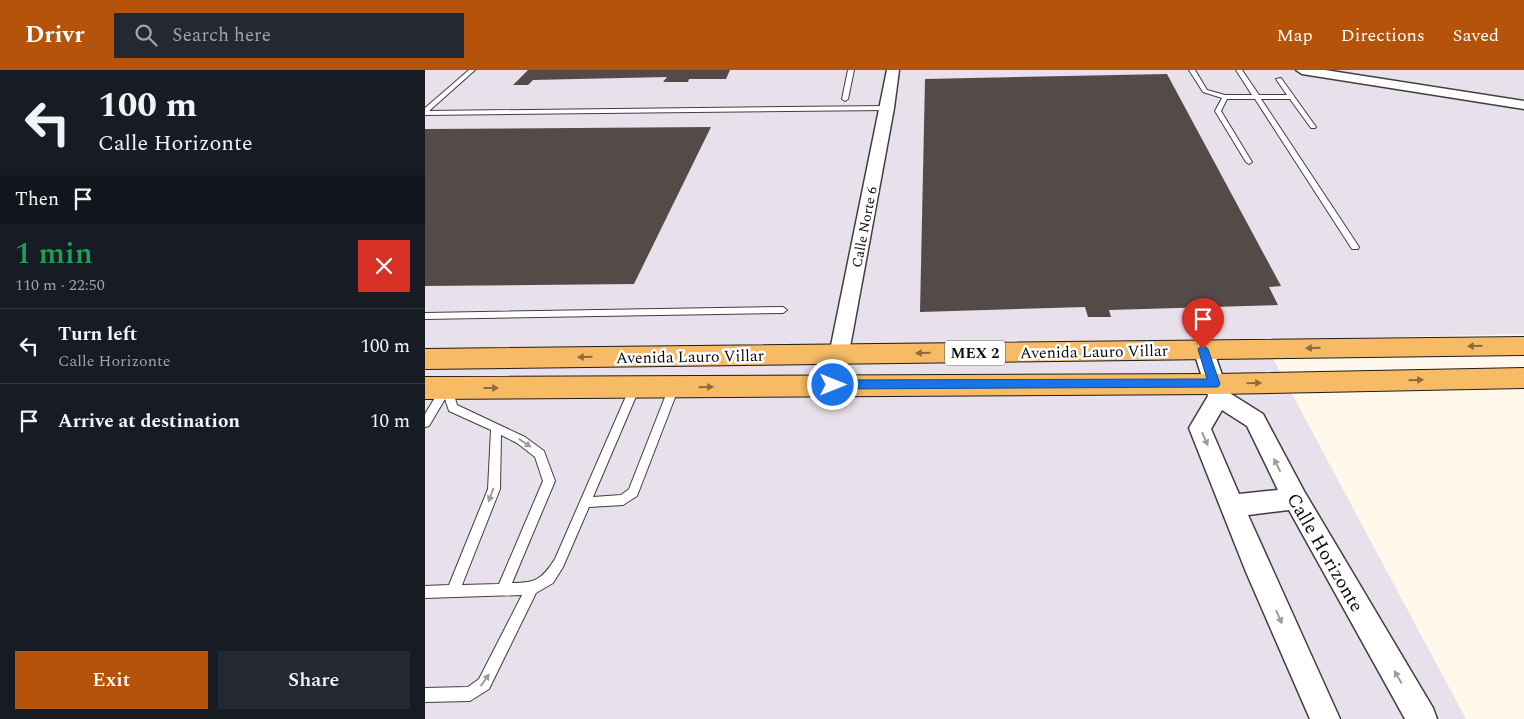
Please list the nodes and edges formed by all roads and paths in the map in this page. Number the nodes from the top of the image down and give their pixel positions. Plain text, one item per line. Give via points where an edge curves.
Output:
1 (472, 70) edge
2 (851, 70) edge
3 (893, 70) edge
4 (1192, 70) edge
5 (1239, 70) edge
6 (1301, 70) edge
7 (1279, 79) dead end
8 (1256, 96) junction
9 (1225, 97) junction
10 (1291, 97) junction
11 (845, 99) dead end
12 (1524, 105) edge
13 (887, 108) junction
14 (425, 112) edge
15 (1313, 127) dead end
16 (1249, 162) dead end
17 (1355, 247) dead end
18 (783, 310) dead end
19 (425, 316) edge
20 (1524, 346) edge
21 (1203, 349) junction
22 (838, 355) junction
23 (466, 358) junction
24 (425, 359) edge
25 (1524, 378) edge
26 (833, 385) junction
27 (635, 387) junction
28 (674, 387) junction
29 (436, 388) edge
30 (1217, 390) junction
31 (425, 423) edge
32 (497, 430) junction
33 (1295, 499) junction
34 (586, 502) junction
35 (1233, 506) junction
36 (532, 588) junction
37 (503, 589) junction
38 (453, 591) junction
39 (425, 592) edge
40 (425, 694) edge
41 (1325, 719) edge
42 (1423, 719) edge

1 - 14 lane
2 - 11 lane
3 - 13 street, Calle Norte 6
4 - 9 lane via 1205,91
5 - 8 lane
6 - 12 street
7 - 10 lane
8 - 9 lane
8 - 10 lane
8 - 17 lane
9 - 16 lane via 1218,110
10 - 15 lane
13 - 14 lane
13 - 22 street, Calle Norte 6
18 - 19 lane
20 -> 21 main road, Avenida Lauro Villar / MEX 2
21 -> 22 main road, Avenida Lauro Villar / MEX 2
21 - 30 street
22 -> 23 main road, Avenida Lauro Villar / MEX 2
22 - 26 street, Calle Norte 6
23 - 24 main road, Avenida Lauro Villar / MEX 2
23 - 29 main road
30 -> 25 main road, Avenida Lauro Villar / MEX 2
28 -> 26 main road, Avenida Lauro Villar / MEX 2
26 - 30 main road, Avenida Lauro Villar / MEX 2
27 - 28 main road, Avenida Lauro Villar / MEX 2
29 -> 27 main road, Avenida Lauro Villar / MEX 2
27 - 34 lane
28 - 34 lane via 633,492 623,500
29 - 31 lane
29 - 32 lane via 453,408
33 -> 30 street, Calle Horizonte via 1255,420
30 -> 35 street via 1200,428
32 -> 37 lane via 521,440 540,454 549,481
32 -> 38 lane via 494,489
33 - 35 street
42 -> 33 street, Calle Horizonte
34 - 36 lane via 549,579
35 -> 41 street
36 - 37 lane
40 -> 36 lane via 470,694 485,684
37 - 38 lane
38 - 39 lane

